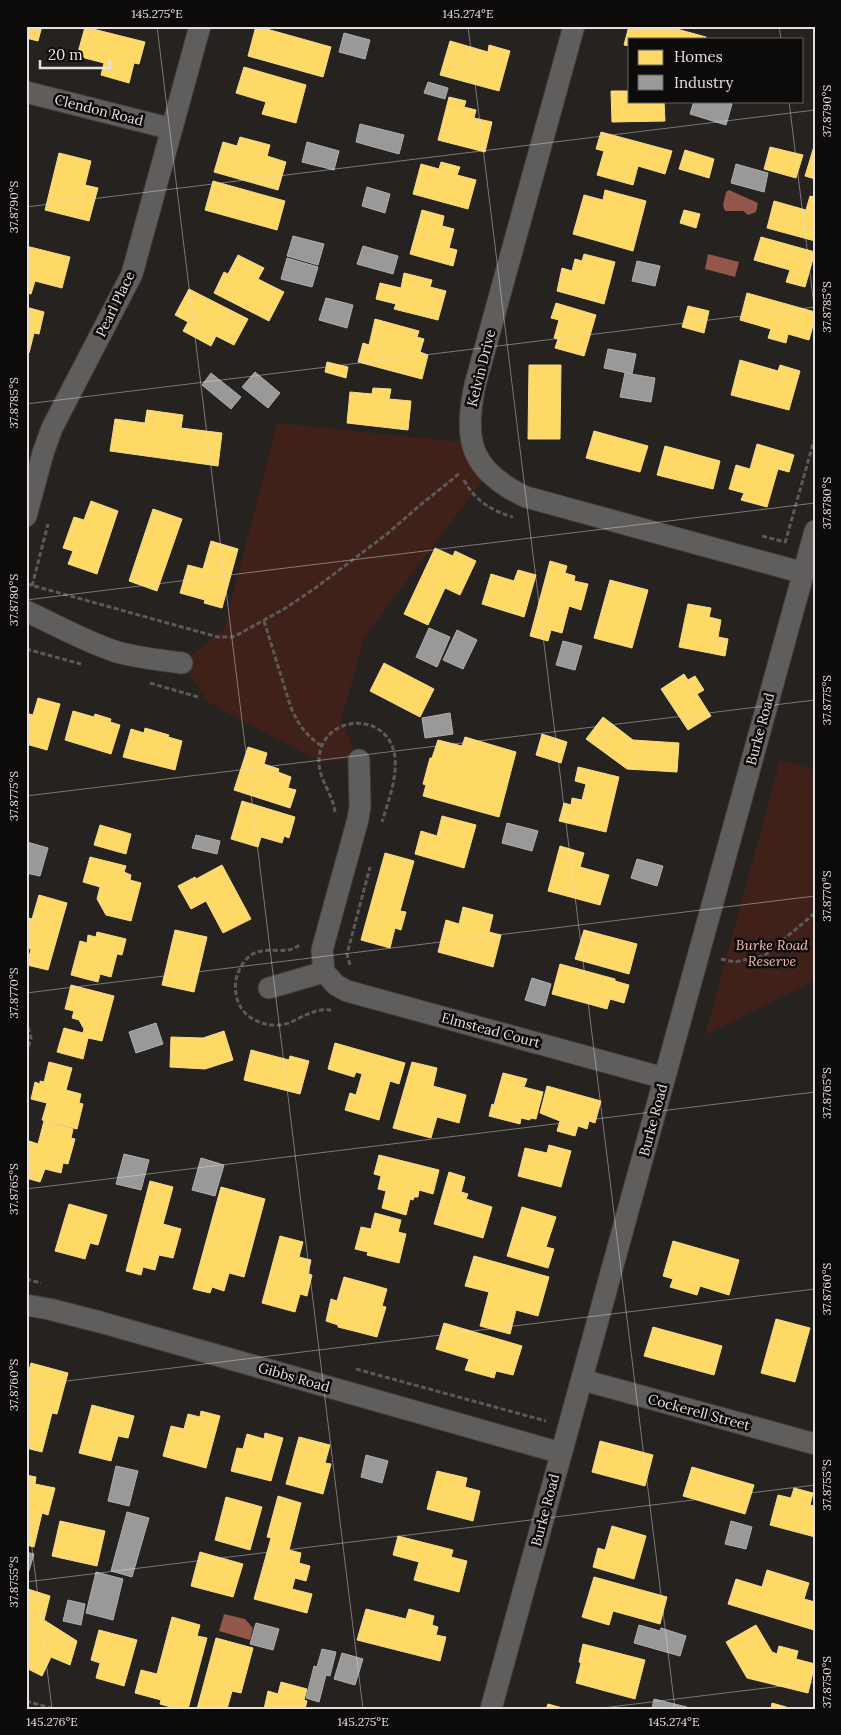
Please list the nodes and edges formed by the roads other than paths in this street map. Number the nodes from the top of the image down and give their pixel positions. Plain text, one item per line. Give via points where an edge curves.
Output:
1 (200, 26) edge
2 (574, 26) edge
3 (26, 92) edge
4 (172, 129) junction
5 (26, 516) edge
6 (815, 531) edge
7 (804, 573) junction
8 (26, 611) edge
9 (182, 663) dead end
10 (359, 760) dead end
11 (324, 972) junction
12 (269, 988) dead end
13 (664, 1078) junction
14 (26, 1305) edge
15 (583, 1380) junction
16 (815, 1444) edge
17 (561, 1453) junction
18 (491, 1709) edge

1 - 4 street, Pearl Place
2 - 7 street, Kelvin Drive via 475,385 469,425 472,443 478,457 494,477 526,496
3 - 4 street, Clendon Road
4 - 5 street, Pearl Place via 132,274 50,434
6 - 7 street, Burke Road
7 - 13 street, Burke Road
8 - 9 street via 117,652
10 - 11 street via 358,819 322,950
11 - 12 street
11 - 13 street, Elmstead Court via 336,986 347,991
13 - 15 street, Burke Road
14 - 17 street, Gibbs Road via 100,1322
15 - 16 street, Cockerell Street
15 - 17 street, Burke Road
17 - 18 street, Burke Road

